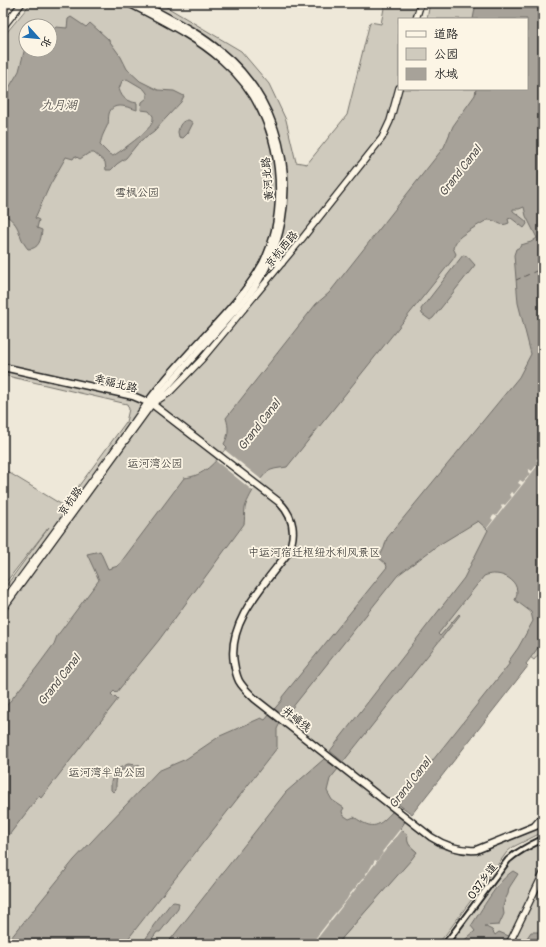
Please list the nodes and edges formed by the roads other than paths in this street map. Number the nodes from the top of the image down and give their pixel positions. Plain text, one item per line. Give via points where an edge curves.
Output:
1 (22, 3) edge
2 (129, 3) edge
3 (141, 3) edge
4 (420, 3) edge
5 (416, 18) edge
6 (3, 27) edge
7 (398, 90) edge
8 (278, 257) dead end
9 (282, 263) junction
10 (3, 366) edge
11 (150, 403) junction
12 (210, 449) joint
13 (3, 602) edge
14 (3, 609) edge
15 (543, 816) edge
16 (543, 823) edge
17 (535, 825) junction
18 (543, 839) edge
19 (543, 874) edge
20 (445, 944) edge
21 (509, 944) edge

1 - 6 street
2 - 11 main road, 黄河北路 via 210,50 243,83 261,108 269,130 280,192 273,236 257,274 160,385
3 - 11 main road, 黄河北路 via 222,52 250,82 267,109 276,133 285,187 279,236 259,281
4 - 5 street
7 - 9 street, 京杭西路 via 390,121 382,138
8 - 9 street via 277,263
9 - 11 street, 京杭西路 via 169,393
10 - 11 main road, 幸福北路 via 120,393
11 - 12 main road, 幸福北路
11 - 13 street, 京杭路
11 - 14 street, 京杭路
12 - 17 main road, 井嶂线 via 280,502 292,522 293,535 287,554 251,603 236,630 233,657 236,675 245,690 436,840 466,850 476,850
15 - 17 street
16 - 17 main road, 井嶂线
18 - 20 street, 037乡道 via 524,848 508,860
19 - 21 street

